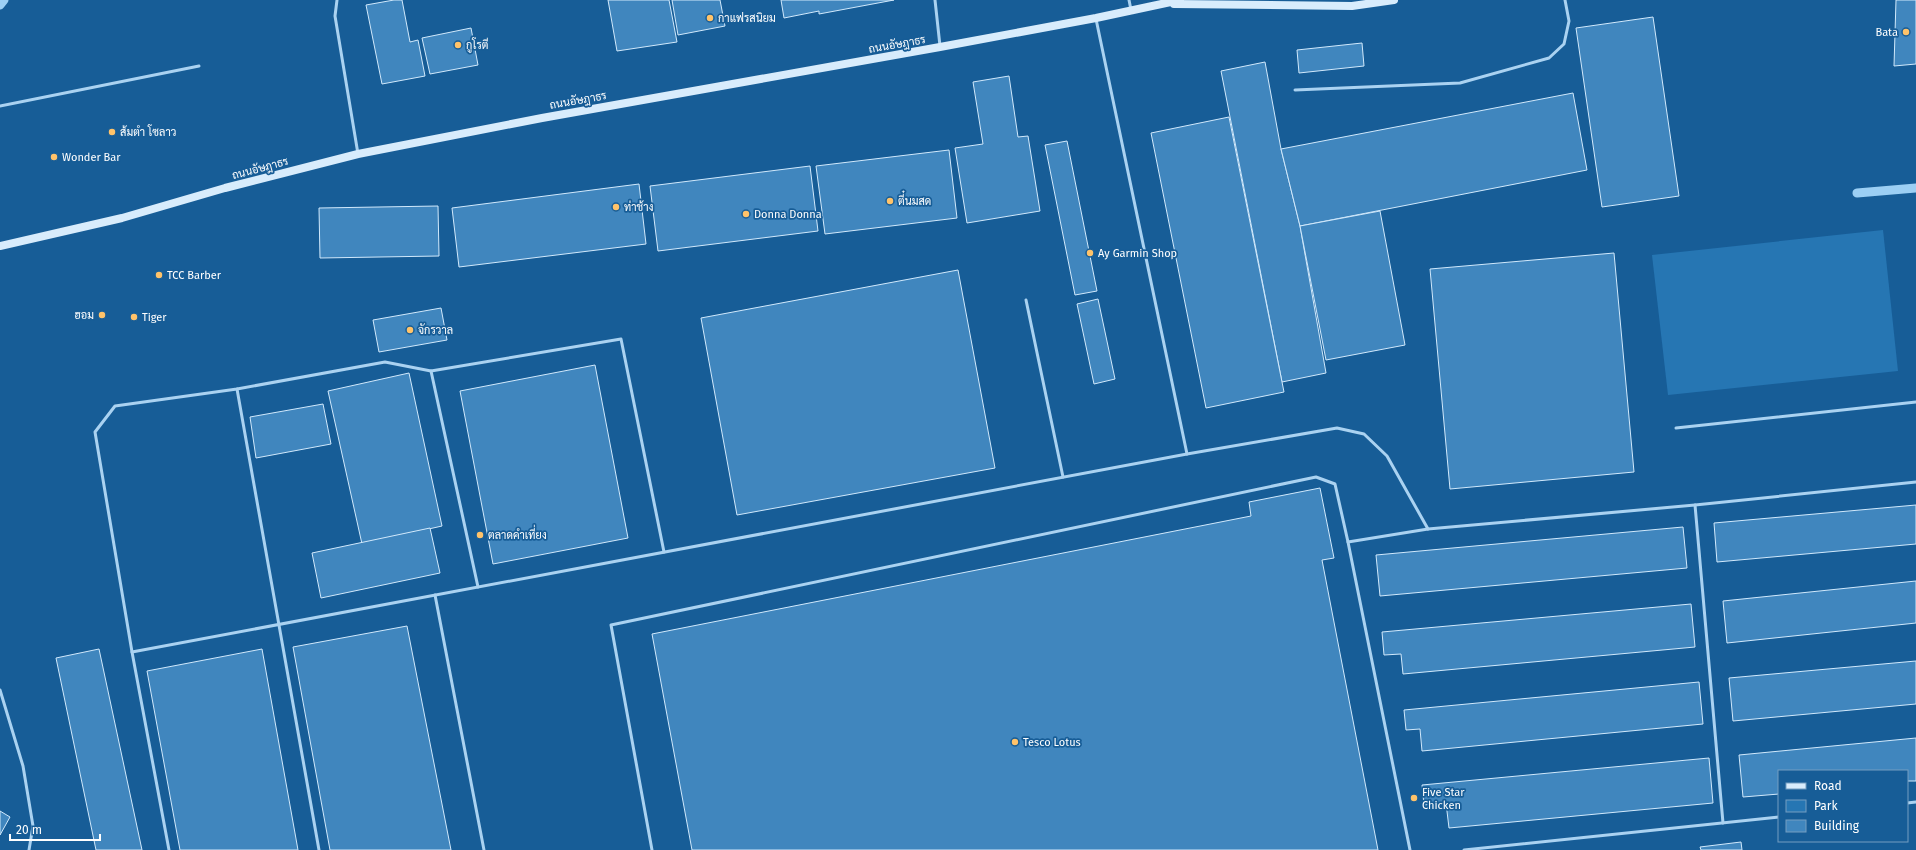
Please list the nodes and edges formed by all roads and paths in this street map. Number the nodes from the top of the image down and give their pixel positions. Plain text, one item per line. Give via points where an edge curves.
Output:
1 (337, 0) edge
2 (935, 0) edge
3 (1129, 0) edge
4 (1180, 0) edge
5 (1394, 0) edge
6 (1565, 0) edge
7 (1165, 4) junction
8 (1132, 11) junction
9 (1096, 18) junction
10 (940, 47) junction
11 (199, 66) dead end
12 (1295, 90) dead end
13 (0, 106) edge
14 (358, 154) junction
15 (0, 246) edge
16 (1026, 300) dead end
17 (431, 371) junction
18 (237, 389) junction
19 (1916, 402) edge
20 (1676, 428) dead end
21 (1187, 454) junction
22 (1063, 477) junction
23 (1916, 482) edge
24 (1695, 505) junction
25 (1428, 529) junction
26 (1348, 542) junction
27 (664, 552) junction
28 (478, 587) junction
29 (435, 595) junction
30 (279, 625) junction
31 (132, 652) junction
32 (0, 690) edge
33 (1778, 817) edge
34 (1723, 822) junction
35 (29, 850) edge
36 (169, 850) edge
37 (319, 850) edge
38 (484, 850) edge
39 (652, 850) edge
40 (1410, 850) edge
41 (1464, 850) edge

1 - 14 lane via 335,16
2 - 10 lane
3 - 8 lane
4 - 7 street, ถนนอัษฎาธร
5 - 7 street, ถนนอัษฎาธร via 1352,6
6 - 12 lane via 1569,21 1564,44 1549,58 1460,83
7 - 8 street, ถนนอัษฎาธร
8 - 9 street, ถนนอัษฎาธร
9 - 10 street, ถนนอัษฎาธร
9 - 21 lane
10 - 14 street, ถนนอัษฎาธร via 542,118
11 - 13 lane
14 - 15 street, ถนนอัษฎาธร via 122,218
16 - 22 lane
17 - 18 lane via 385,362
17 - 27 lane via 621,339
17 - 28 lane
18 - 30 lane
18 - 31 lane via 115,406 95,432
19 - 20 lane
21 - 22 lane
21 - 25 lane via 1337,428 1364,434 1388,456
22 - 27 lane
23 - 24 lane
24 - 25 lane
24 - 34 lane
25 - 26 lane
26 - 39 lane via 1335,484 1316,477 611,625
26 - 40 lane
27 - 28 lane
28 - 29 lane
29 - 30 lane
29 - 38 lane
30 - 31 lane
30 - 37 lane
31 - 36 lane
32 - 35 lane via 23,766 33,826
33 - 34 lane
34 - 41 lane

